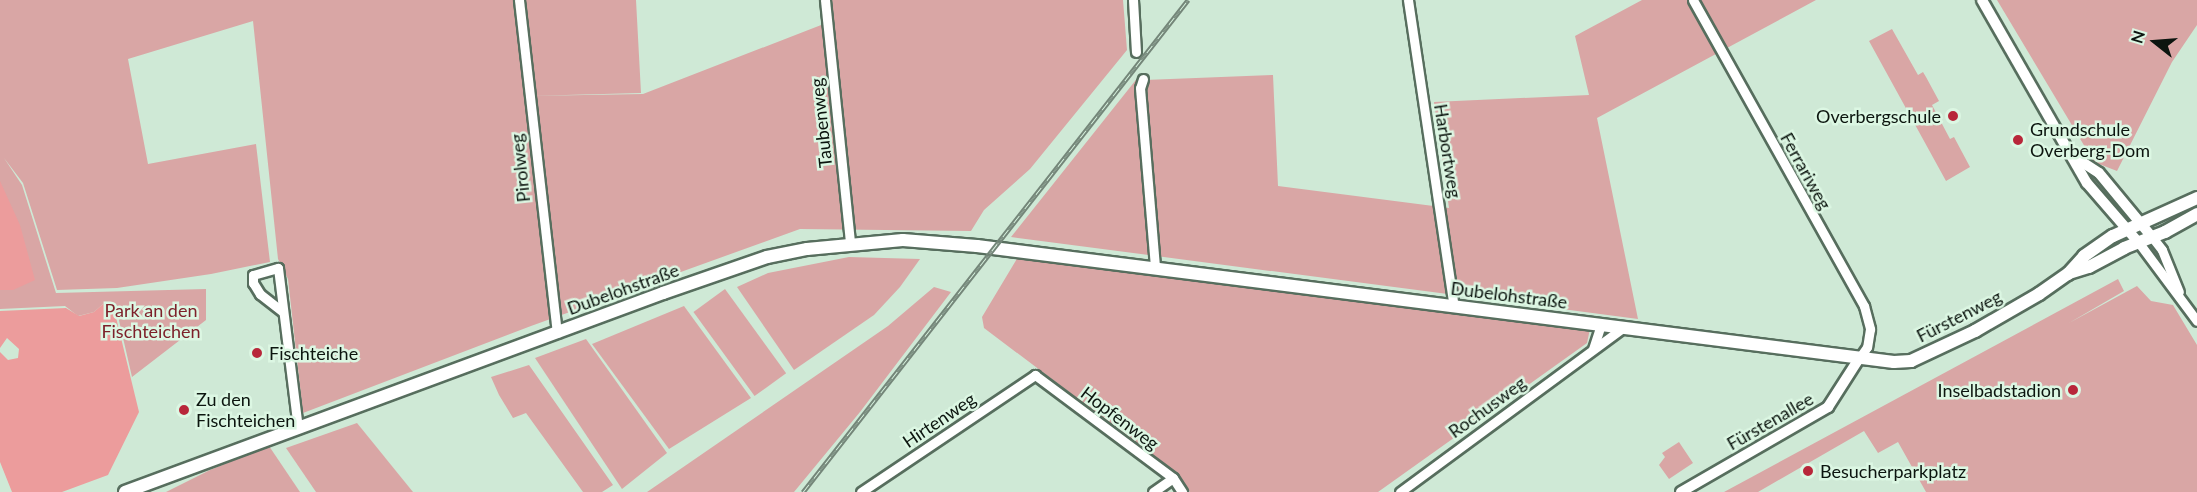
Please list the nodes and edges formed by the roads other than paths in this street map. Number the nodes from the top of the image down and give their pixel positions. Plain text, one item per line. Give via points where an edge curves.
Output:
1 (519, 0) edge
2 (825, 0) edge
3 (1133, 0) edge
4 (1408, 0) edge
5 (1693, 0) edge
6 (1982, 0) edge
7 (1136, 52) dead end
8 (1143, 79) dead end
9 (2073, 156) junction
10 (2197, 198) edge
11 (2197, 214) edge
12 (2141, 223) junction
13 (2128, 229) junction
14 (2152, 237) junction
15 (850, 242) junction
16 (2139, 243) junction
17 (1155, 268) junction
18 (2068, 274) junction
19 (2181, 297) junction
20 (1454, 307) junction
21 (283, 312) junction
22 (2197, 321) edge
23 (1601, 324) junction
24 (1624, 327) junction
25 (557, 333) junction
26 (1593, 349) junction
27 (1858, 360) junction
28 (1035, 375) joint
29 (298, 428) junction
30 (1173, 478) junction
31 (125, 492) edge
32 (861, 492) edge
33 (1153, 492) edge
34 (1182, 492) edge
35 (1400, 492) edge
36 (1681, 492) edge

1 - 25 street, Pirolweg
2 - 15 street, Taubenweg
3 - 7 street
4 - 20 street, Harbortweg
5 - 27 street, Ferrariweg via 1864,306 1870,329 1867,347
6 - 9 street via 2035,97
8 - 17 street via 1140,88
9 - 12 street via 2099,173
9 - 13 street via 2087,183
10 - 12 main road, Fürstenweg
11 - 14 main road, Fürstenweg
12 - 13 main road, Fürstenweg
12 - 14 street
13 - 16 street
13 - 18 main road, Fürstenweg via 2084,256
14 - 16 main road, Fürstenweg
14 - 19 street via 2162,250
15 - 17 main road, Dubelohstraße via 943,243
15 - 25 main road, Dubelohstraße via 767,257
16 - 18 main road, Fürstenweg
16 - 19 street
17 - 20 main road, Dubelohstraße
18 - 27 main road, Fürstenweg via 1975,331 1911,361
19 - 22 street
20 - 23 main road, Dubelohstraße
21 - 21 street via 260,294 252,283 253,275 278,268
21 - 29 street
23 - 24 main road, Dubelohstraße
23 - 26 street
24 - 26 street, Rochusweg
24 - 27 main road, Dubelohstraße
25 - 29 main road, Dubelohstraße
26 - 35 street, Rochusweg
27 - 36 street, Fürstenallee via 1828,407
28 - 30 street, Hopfenweg
28 - 32 street, Hirtenweg
29 - 31 main road, Dubelohstraße
30 - 33 street
30 - 34 street, Hopfenweg

